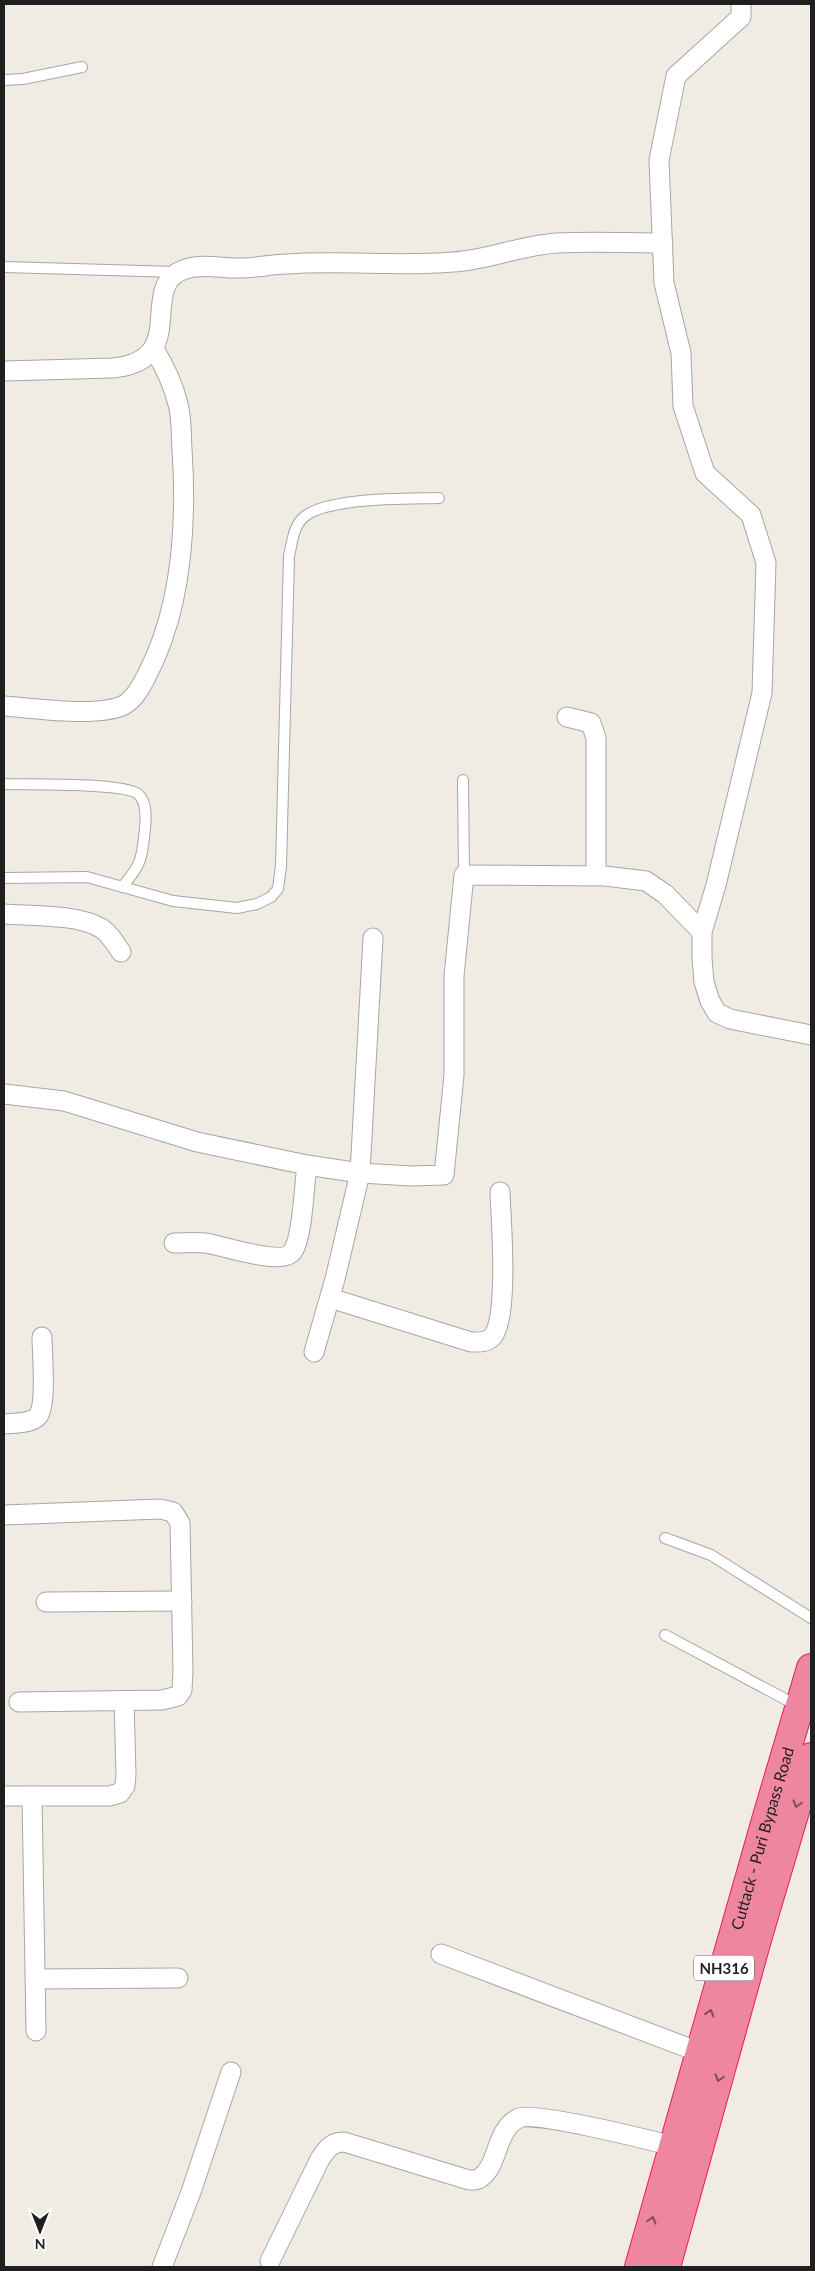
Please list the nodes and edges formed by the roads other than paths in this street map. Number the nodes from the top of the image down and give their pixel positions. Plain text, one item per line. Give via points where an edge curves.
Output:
1 (741, 4) edge
2 (82, 67) dead end
3 (4, 80) edge
4 (662, 243) junction
5 (4, 267) edge
6 (178, 272) junction
7 (154, 349) junction
8 (4, 371) edge
9 (439, 498) dead end
10 (4, 706) edge
11 (568, 717) dead end
12 (463, 780) dead end
13 (4, 784) edge
14 (464, 875) junction
15 (596, 875) junction
16 (4, 878) edge
17 (122, 887) junction
18 (4, 914) edge
19 (702, 932) junction
20 (373, 938) dead end
21 (121, 952) dead end
22 (811, 1035) edge
23 (4, 1094) edge
24 (307, 1165) junction
25 (360, 1173) junction
26 (500, 1192) dead end
27 (174, 1243) dead end
28 (330, 1298) junction
29 (42, 1337) dead end
30 (314, 1352) dead end
31 (4, 1424) edge
32 (4, 1515) edge
33 (665, 1538) dead end
34 (182, 1601) junction
35 (46, 1602) dead end
36 (811, 1618) edge
37 (665, 1635) dead end
38 (811, 1668) edge
39 (124, 1701) junction
40 (20, 1702) dead end
41 (799, 1706) junction
42 (811, 1757) edge
43 (4, 1796) edge
44 (32, 1796) junction
45 (442, 1954) dead end
46 (178, 1978) dead end
47 (36, 1979) junction
48 (36, 2031) dead end
49 (699, 2052) junction
50 (231, 2072) dead end
51 (673, 2146) junction
52 (270, 2261) dead end
53 (162, 2267) edge
54 (639, 2267) edge
55 (666, 2267) edge

1 - 4 street via 741,17 676,76 658,160
2 - 3 lane
4 - 6 street via 557,243 453,262 287,264 187,268
4 - 19 street via 664,283 681,352 683,406 705,474 751,516 766,563 762,693
5 - 6 lane
6 - 7 street via 167,281 163,291 159,334
7 - 8 street via 143,360 130,366
7 - 10 street via 168,371 179,406 184,493 177,580 160,651 141,688 126,704 108,710 84,711
9 - 17 lane via 365,500 322,509 303,518 294,533 289,556 281,866 278,888 271,897 237,908 173,901
11 - 15 street via 591,723 596,738
12 - 14 lane
13 - 17 lane via 110,787 133,790 141,796 146,821 142,856 137,870
14 - 15 street
14 - 25 street via 454,976 454,1075 444,1175
15 - 19 street via 646,881 665,894
16 - 17 lane via 87,877
18 - 21 street via 77,920 100,928
19 - 22 street via 704,982 718,1013 730,1019
20 - 25 street
23 - 24 street via 64,1102 198,1142
24 - 25 street
24 - 27 street via 299,1235 288,1256 266,1256 202,1243
25 - 28 street
26 - 28 street via 504,1262 500,1310 498,1326 492,1337 484,1342 471,1342
28 - 30 street
29 - 31 street via 39,1415
32 - 34 street via 160,1509 173,1512 180,1523
33 - 36 lane via 711,1555
34 - 35 street
34 - 39 street via 182,1690 173,1699
37 - 41 lane
38 - 41 highway, Cuttack - Puri Bypass Road / NH316
39 - 40 street
39 - 44 street via 126,1774 125,1786 120,1793 109,1796
49 -> 41 highway, Cuttack - Puri Bypass Road / NH316
42 -> 55 highway, Cuttack - Puri Bypass Road / NH316
43 - 44 street
44 - 47 street
45 - 49 street
46 - 47 street
47 - 48 street
49 - 51 highway, Cuttack - Puri Bypass Road / NH316
50 - 53 street
51 - 52 street via 564,2122 520,2117 511,2123 498,2143 488,2170 480,2179 470,2180 336,2142 320,2159
54 -> 51 highway, Cuttack - Puri Bypass Road / NH316

